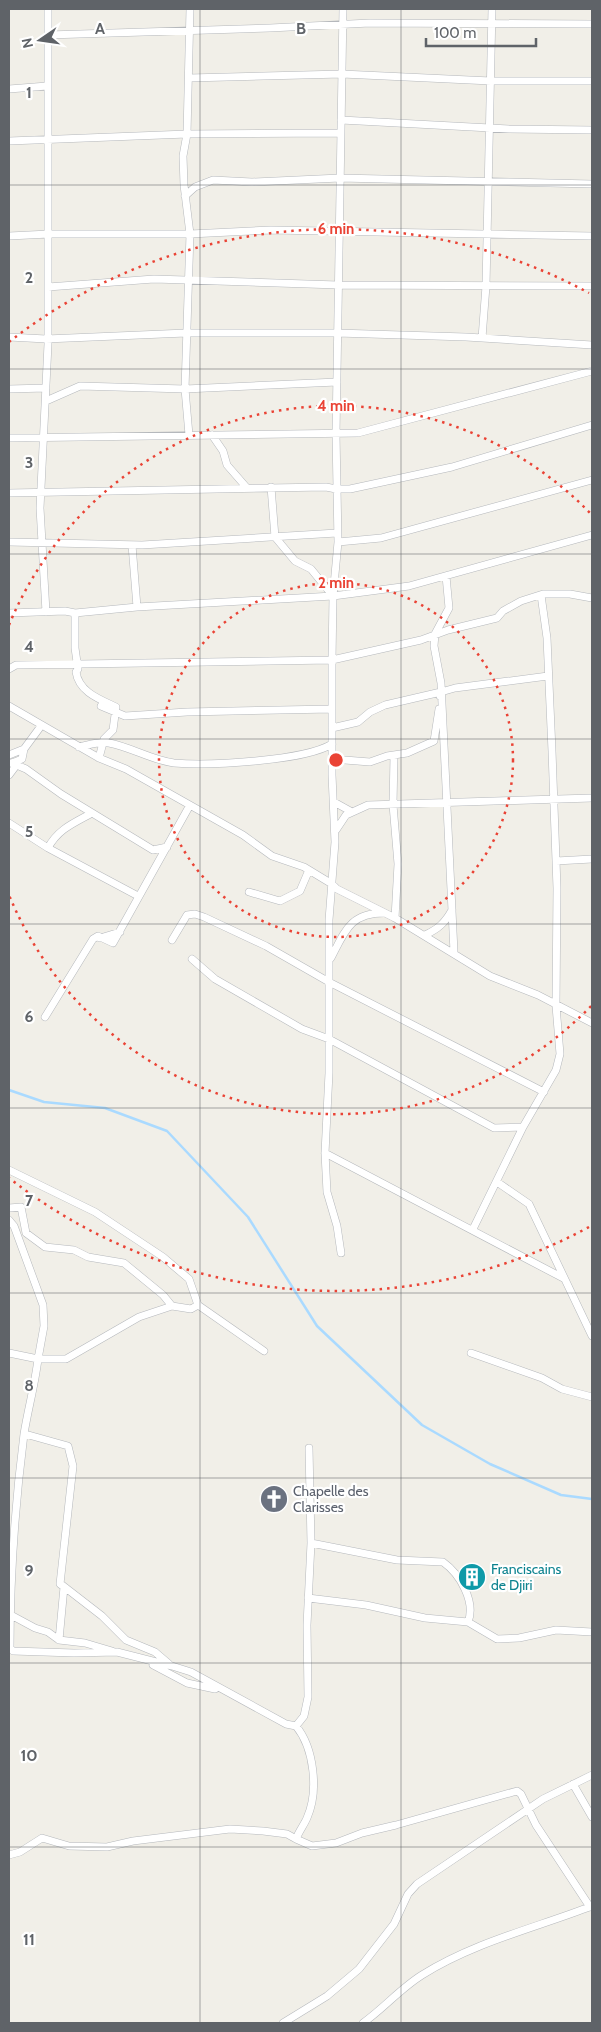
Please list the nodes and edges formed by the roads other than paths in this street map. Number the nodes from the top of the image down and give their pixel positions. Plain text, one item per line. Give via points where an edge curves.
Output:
1 (48, 9) edge
2 (190, 9) edge
3 (343, 9) edge
4 (492, 9) edge
5 (492, 23) junction
6 (343, 24) junction
7 (592, 24) edge
8 (190, 30) junction
9 (48, 35) junction
10 (342, 74) junction
11 (189, 78) junction
12 (491, 81) junction
13 (592, 81) edge
14 (47, 86) junction
15 (9, 89) edge
16 (340, 120) junction
17 (488, 128) junction
18 (592, 130) edge
19 (340, 132) junction
20 (187, 134) junction
21 (47, 138) junction
22 (9, 141) edge
23 (340, 178) junction
24 (486, 183) junction
25 (592, 184) edge
26 (185, 196) junction
27 (340, 231) junction
28 (49, 234) junction
29 (190, 234) junction
30 (486, 234) junction
31 (9, 236) edge
32 (592, 236) edge
33 (190, 280) junction
34 (338, 285) junction
35 (486, 286) junction
36 (592, 286) edge
37 (48, 287) junction
38 (186, 333) junction
39 (337, 333) junction
40 (9, 337) edge
41 (482, 338) junction
42 (46, 339) junction
43 (592, 345) edge
44 (592, 371) edge
45 (337, 382) junction
46 (46, 388) junction
47 (9, 389) edge
48 (185, 389) junction
49 (46, 402) junction
50 (592, 425) edge
51 (336, 434) junction
52 (189, 435) junction
53 (212, 435) junction
54 (43, 436) junction
55 (9, 438) edge
56 (592, 480) edge
57 (271, 487) junction
58 (247, 488) junction
59 (336, 490) junction
60 (41, 492) junction
61 (9, 493) edge
62 (337, 533) junction
63 (592, 534) edge
64 (275, 537) junction
65 (9, 542) edge
66 (338, 542) junction
67 (41, 543) junction
68 (132, 545) junction
69 (446, 576) junction
70 (541, 595) junction
71 (333, 596) junction
72 (592, 598) edge
73 (137, 607) junction
74 (46, 612) junction
75 (9, 613) edge
76 (75, 613) junction
77 (435, 634) junction
78 (332, 660) junction
79 (78, 663) junction
80 (9, 669) edge
81 (548, 676) junction
82 (441, 692) junction
83 (9, 706) edge
84 (101, 706) dead end
85 (332, 709) junction
86 (115, 713) junction
87 (41, 726) junction
88 (332, 728) junction
89 (103, 742) junction
90 (332, 744) junction
91 (79, 747) junction
92 (394, 756) junction
93 (99, 758) junction
94 (10, 759) edge
95 (332, 759) junction
96 (9, 775) edge
97 (553, 798) junction
98 (592, 798) edge
99 (334, 802) junction
100 (448, 803) junction
101 (394, 804) junction
102 (190, 805) junction
103 (352, 812) junction
104 (92, 813) junction
105 (9, 823) edge
106 (335, 833) junction
107 (167, 847) junction
108 (48, 848) junction
109 (592, 859) edge
110 (556, 861) junction
111 (309, 870) junction
112 (332, 884) junction
113 (249, 892) dead end
114 (138, 896) junction
115 (452, 910) junction
116 (386, 913) junction
117 (395, 918) junction
118 (425, 935) junction
119 (172, 940) dead end
120 (454, 952) junction
121 (192, 959) dead end
122 (330, 961) junction
123 (329, 982) junction
124 (556, 1006) junction
125 (45, 1017) dead end
126 (592, 1023) edge
127 (329, 1039) junction
128 (544, 1092) junction
129 (523, 1127) junction
130 (325, 1154) junction
131 (9, 1170) edge
132 (497, 1182) junction
133 (9, 1208) edge
134 (9, 1220) edge
135 (472, 1228) junction
136 (341, 1253) dead end
137 (563, 1278) junction
138 (172, 1306) junction
139 (198, 1306) junction
140 (592, 1336) edge
141 (264, 1351) dead end
142 (9, 1353) edge
143 (471, 1353) dead end
144 (38, 1359) junction
145 (592, 1397) edge
146 (24, 1434) junction
147 (309, 1448) dead end
148 (311, 1543) junction
149 (60, 1584) junction
150 (308, 1598) junction
151 (9, 1614) edge
152 (468, 1622) junction
153 (592, 1632) edge
154 (59, 1640) junction
155 (117, 1652) junction
156 (145, 1661) junction
157 (172, 1666) junction
158 (220, 1690) junction
159 (296, 1726) junction
160 (592, 1775) edge
161 (573, 1784) junction
162 (527, 1809) junction
163 (592, 1817) edge
164 (296, 1839) junction
165 (9, 1855) edge
166 (591, 1906) edge
167 (283, 2023) edge
168 (363, 2023) edge

1 - 9 street
2 - 8 street
3 - 6 street
4 - 5 street
5 - 6 street
5 - 7 street
5 - 12 street
6 - 8 street
6 - 10 street
8 - 9 street
8 - 11 street
9 - 14 street
10 - 11 street
10 - 12 street
10 - 16 street
11 - 20 street
12 - 13 street
12 - 17 street
14 - 15 street
14 - 21 street
16 - 17 street
16 - 19 street
17 - 18 street
17 - 24 street
19 - 20 street
19 - 23 street
20 - 21 street
20 - 26 street via 183,156
21 - 22 street
21 - 28 street
23 - 24 street
23 - 26 street via 252,182 213,180 195,187
23 - 27 street
24 - 25 street
24 - 30 street
26 - 29 street
27 - 29 street
27 - 30 street
27 - 34 street
28 - 29 street
28 - 31 street
28 - 37 street
29 - 33 street
30 - 32 street
30 - 35 street
33 - 34 street
33 - 37 street via 154,278
33 - 38 street
34 - 35 street
34 - 39 street
35 - 36 street
35 - 41 street
37 - 42 street
38 - 39 street
38 - 42 street
38 - 48 street
39 - 41 street
39 - 45 street
40 - 42 street
41 - 43 street
42 - 46 street
44 - 51 street via 377,429
45 - 48 street
45 - 51 street
46 - 47 street
46 - 49 street
48 - 49 street via 80,386
48 - 52 street
49 - 54 street
50 - 59 street via 452,466
51 - 53 street
51 - 59 street
52 - 53 street
52 - 54 street
53 - 58 street via 223,451 227,465
54 - 55 street
54 - 60 street
56 - 66 street via 381,538
57 - 58 street
57 - 59 street via 326,487
57 - 64 street
58 - 60 street
59 - 62 street
60 - 61 street
60 - 67 street
62 - 64 street
62 - 66 street
63 - 69 street
64 - 68 street
64 - 71 street via 295,561 311,569
65 - 67 street
66 - 71 street
67 - 68 street
67 - 74 street
68 - 73 street
69 - 71 street via 409,586
69 - 77 street via 449,608
70 - 72 street via 570,594
70 - 77 street via 521,601 498,618
70 - 81 street
71 - 73 street
71 - 78 street
73 - 76 street
74 - 75 street
74 - 76 street
76 - 79 street
77 - 78 street
77 - 82 street
78 - 79 street
78 - 85 street
79 - 80 street via 16,665
79 - 86 street via 76,676 89,694 116,707
81 - 82 street
81 - 97 street
82 - 88 street via 385,705 358,722
82 - 92 street via 434,741
82 - 100 street
83 - 87 street
84 - 86 street
85 - 86 street via 125,716
85 - 88 street
86 - 89 street via 114,730
87 - 91 street
87 - 94 street via 24,750 22,759
88 - 90 street
89 - 90 street via 175,763 278,758 319,751
89 - 91 street
89 - 93 street
90 - 95 street
91 - 93 street
92 - 95 street via 362,763
92 - 101 street
93 - 102 street via 126,769
94 - 96 street via 15,767
94 - 104 street
95 - 99 street
97 - 98 street
97 - 100 street
97 - 110 street
99 - 103 street
99 - 106 street
100 - 101 street
100 - 115 street
101 - 103 street via 368,805
101 - 117 street via 398,864
102 - 107 street
102 - 111 street via 244,835 272,856
103 - 106 street via 346,815
104 - 107 street via 153,850
104 - 108 street via 55,835
105 - 108 street
106 - 112 street
107 - 114 street
108 - 114 street
109 - 110 street
110 - 124 street
111 - 112 street
111 - 113 street via 300,891 280,901
112 - 116 street via 337,890
112 - 122 street
114 - 125 street via 114,943 98,936 92,939
115 - 118 street via 446,921
115 - 120 street
116 - 117 street
116 - 122 street via 365,914 355,920 346,928
117 - 118 street
118 - 120 street
119 - 123 street via 187,915 195,914 266,946
120 - 124 street via 490,976
121 - 127 street via 215,979 302,1030
122 - 123 street
123 - 127 street
123 - 128 street
124 - 126 street
124 - 128 street via 560,1054 556,1070
127 - 129 street via 494,1128
127 - 130 street
128 - 129 street
129 - 132 street
130 - 135 street
130 - 136 street via 327,1192
131 - 139 street via 95,1212 163,1257 189,1279
132 - 135 street
132 - 137 street via 529,1204
133 - 138 street via 21,1207 26,1233 45,1247 74,1250 88,1257 124,1263 164,1295
134 - 144 street via 43,1305 44,1326
135 - 137 street
137 - 140 street
138 - 139 street via 191,1309
138 - 144 street via 139,1317 66,1359
139 - 141 street
142 - 144 street
143 - 145 street via 542,1378 562,1389
144 - 146 street
146 - 149 street via 68,1446 72,1458
146 - 151 street
147 - 148 street
148 - 150 street
148 - 152 street via 397,1560 443,1562 456,1575 467,1595 471,1608
149 - 154 street via 64,1587
149 - 157 street via 102,1616 126,1640 155,1652
150 - 152 street
150 - 159 street via 308,1697 304,1716
151 - 154 street
151 - 155 street via 12,1651
152 - 153 street via 497,1639 556,1630
154 - 155 street
155 - 156 street
156 - 157 street
156 - 158 street via 187,1683
157 - 158 street via 192,1672
158 - 159 street
159 - 164 street via 307,1746 313,1778 309,1810
160 - 161 street
161 - 162 street
161 - 163 street
162 - 164 street via 517,1791 362,1833 336,1844 312,1846
162 - 166 street
162 - 167 street via 417,1884 408,1894 394,1924 359,1969 327,1996
164 - 165 street via 287,1834 230,1829 107,1846 69,1846 42,1838
166 - 168 street via 509,1934 441,1964 408,1985

